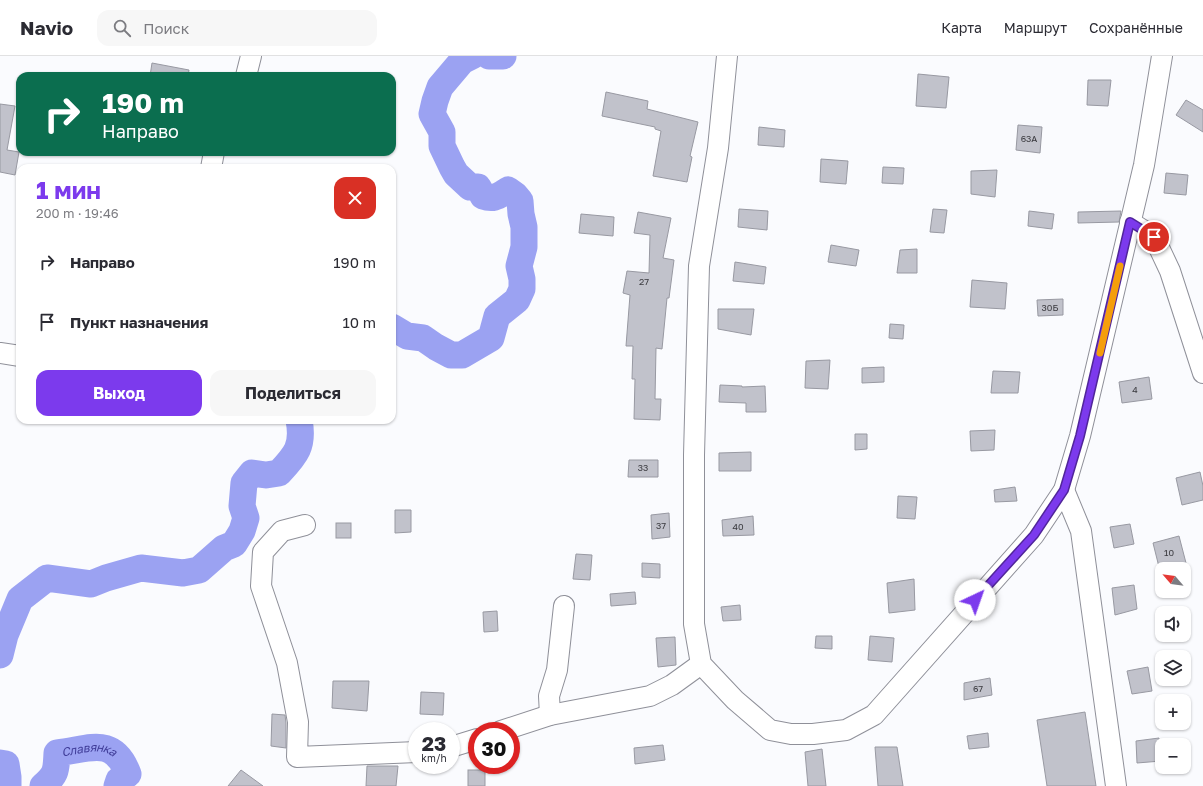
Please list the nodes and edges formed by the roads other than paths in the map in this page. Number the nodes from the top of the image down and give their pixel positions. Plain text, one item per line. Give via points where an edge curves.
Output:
1 (251, 56) edge
2 (727, 56) edge
3 (1162, 56) edge
4 (247, 72) edge
5 (1130, 222) junction
6 (0, 353) edge
7 (16, 355) edge
8 (1203, 373) edge
9 (1064, 490) junction
10 (305, 525) dead end
11 (564, 606) dead end
12 (701, 664) junction
13 (550, 715) junction
14 (520, 725) edge
15 (408, 752) edge
16 (1116, 786) edge

1 - 4 street
2 - 12 street via 718,148 700,266 694,455 694,624
3 - 5 street via 1144,165
5 - 8 street via 1154,237 1170,271
5 - 9 street via 1080,436
6 - 7 street
9 - 12 street via 1034,535 874,715 846,730 790,734 770,730 735,700
9 - 16 street via 1081,531
10 - 15 street via 282,531 263,552 261,586 287,662 298,722 297,757
11 - 13 street via 557,670 549,696
12 - 13 street via 672,685 650,696
13 - 14 street

